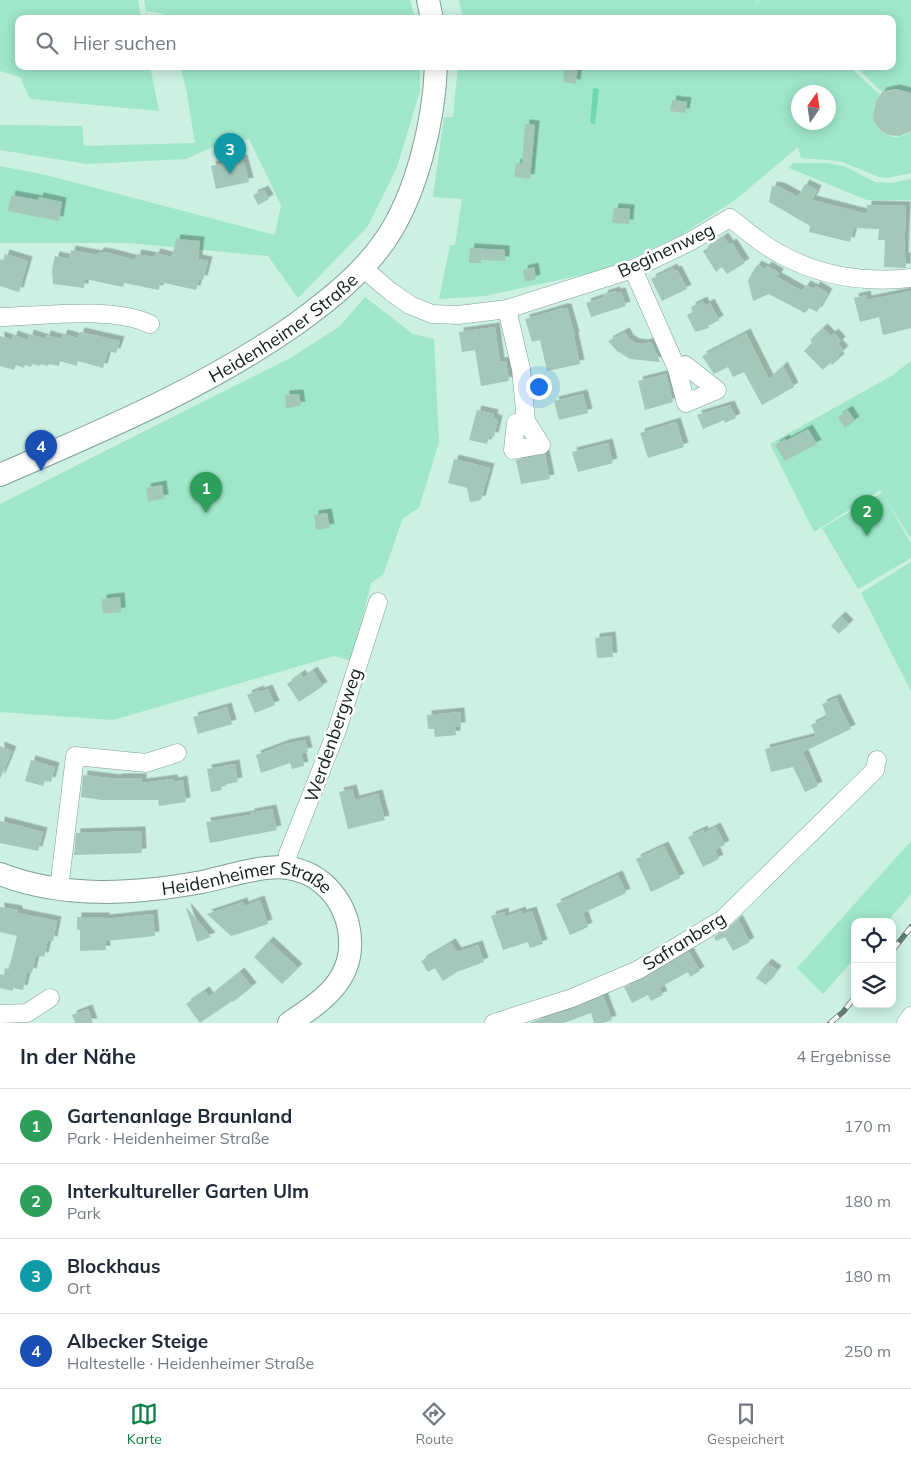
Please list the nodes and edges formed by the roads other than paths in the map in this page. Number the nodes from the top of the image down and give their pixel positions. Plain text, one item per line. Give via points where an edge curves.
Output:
1 (428, 0) edge
2 (431, 15) edge
3 (436, 70) edge
4 (363, 268) junction
5 (633, 269) junction
6 (911, 278) edge
7 (507, 309) junction
8 (0, 318) edge
9 (150, 324) dead end
10 (677, 369) dead end
11 (526, 421) dead end
12 (0, 475) edge
13 (378, 602) dead end
14 (177, 753) dead end
15 (876, 760) dead end
16 (287, 867) junction
17 (0, 874) edge
18 (59, 889) junction
19 (50, 998) dead end
20 (0, 1014) edge
21 (911, 1016) edge
22 (289, 1023) edge
23 (494, 1023) edge
24 (906, 1023) edge

1 - 2 main road
3 - 4 main road, Heidenheimer Straße via 432,110 418,170 386,238
4 - 7 street, Beginenweg via 410,305 432,314 458,315
4 - 12 main road, Heidenheimer Straße via 319,308 267,344 192,386
5 - 6 street, Beginenweg via 730,218 780,254 808,266 867,280
5 - 7 street, Beginenweg
5 - 10 street
7 - 11 street via 521,370
8 - 9 street via 100,314
13 - 16 street, Werdenbergweg via 337,730 288,854
14 - 18 street via 146,763 75,756
15 - 23 street, Safranberg via 875,770 723,920 638,970 572,998
16 - 18 main road, Heidenheimer Straße via 145,890 97,892
16 - 22 main road, Heidenheimer Straße via 309,874 333,893 345,915 350,942 347,964 337,985 316,1006
17 - 18 main road, Heidenheimer Straße
19 - 20 street via 27,1013
21 - 24 street

